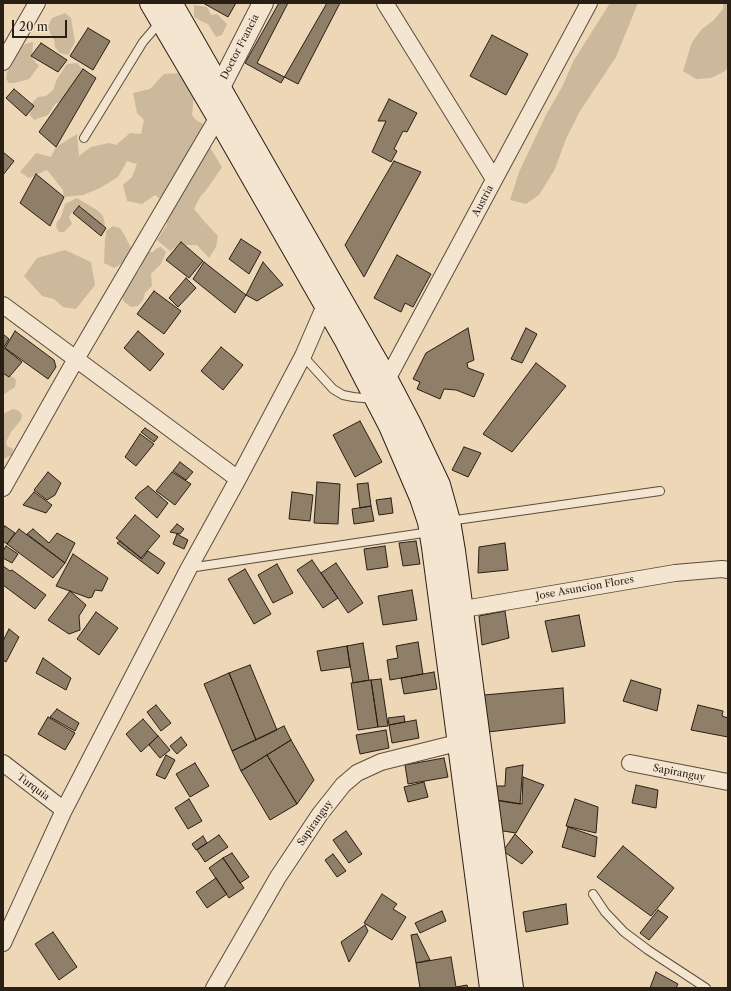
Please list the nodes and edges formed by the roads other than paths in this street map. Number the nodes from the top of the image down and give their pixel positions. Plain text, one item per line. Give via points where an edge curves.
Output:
1 (37, 3) edge
2 (263, 3) edge
3 (385, 3) edge
4 (589, 3) edge
5 (161, 9) edge
6 (3, 62) edge
7 (220, 87) junction
8 (218, 116) junction
9 (84, 138) dead end
10 (494, 179) junction
11 (329, 295) junction
12 (3, 304) edge
13 (302, 356) junction
14 (76, 359) junction
15 (387, 380) junction
16 (376, 399) junction
17 (238, 479) junction
18 (3, 488) edge
19 (660, 491) dead end
20 (449, 521) junction
21 (431, 532) junction
22 (189, 568) junction
23 (728, 570) edge
24 (452, 611) junction
25 (469, 740) junction
26 (3, 763) edge
27 (630, 763) dead end
28 (728, 782) edge
29 (64, 810) junction
30 (593, 894) dead end
31 (3, 943) edge
32 (214, 988) edge
33 (491, 988) edge
34 (512, 988) edge
35 (706, 988) edge

1 - 6 street
2 - 7 street, Doctor Francia
3 - 10 street
4 - 10 street, Austria
5 - 7 main road
5 - 8 main road
5 - 9 lane
7 - 8 street, Doctor Francia
7 - 11 main road
8 - 11 main road
8 - 14 street
10 - 15 street, Austria
11 - 13 street
11 - 15 main road
11 - 16 main road via 345,339
12 - 14 street
13 - 16 lane via 343,395
13 - 17 street
14 - 17 street
14 - 18 street
15 - 16 street, Austria
15 - 20 main road via 438,485
16 - 21 main road via 421,498
17 - 22 street
19 - 20 lane
20 - 24 main road
21 - 22 lane
21 - 24 main road
22 - 29 street
23 - 24 street, Jose Asuncion Flores via 675,573
24 - 25 main road
25 - 32 street, Sapiranguy via 381,762 357,773 343,785 320,814 278,877
25 - 33 main road
25 - 34 main road
26 - 29 street, Turquia
27 - 28 street, Sapiranguy
29 - 31 street
30 - 35 lane via 605,912 624,932

